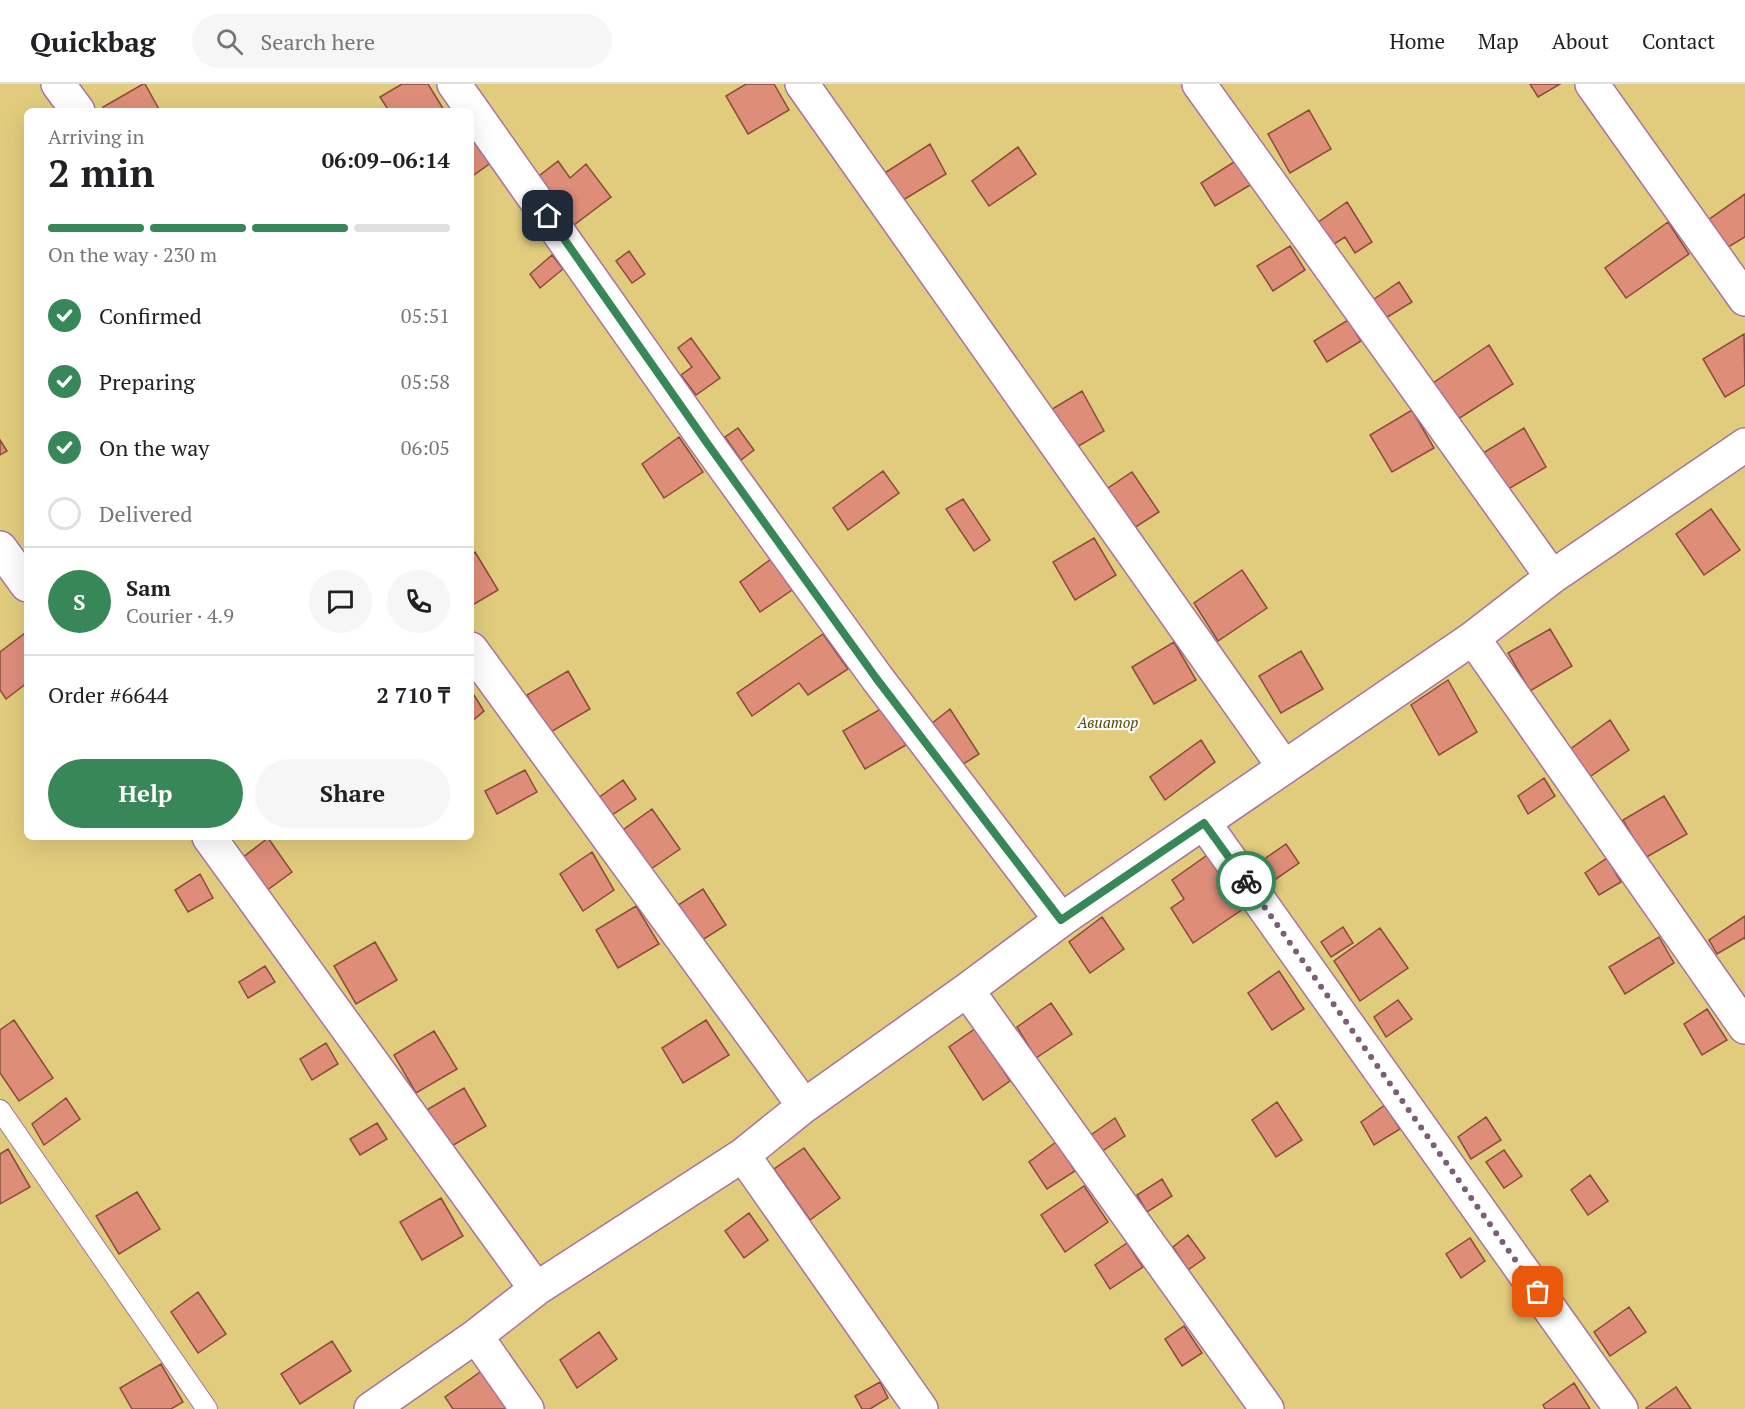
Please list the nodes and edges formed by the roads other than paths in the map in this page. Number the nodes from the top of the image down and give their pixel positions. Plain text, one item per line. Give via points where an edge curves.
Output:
1 (58, 84) edge
2 (454, 84) edge
3 (802, 84) edge
4 (1199, 84) edge
5 (1592, 84) edge
6 (76, 108) edge
7 (471, 108) edge
8 (474, 112) edge
9 (1745, 299) edge
10 (1741, 457) edge
11 (0, 548) edge
12 (1552, 577) junction
13 (24, 581) edge
14 (1473, 638) junction
15 (474, 654) edge
16 (1284, 767) junction
17 (1204, 823) junction
18 (211, 840) edge
19 (1061, 920) junction
20 (967, 990) junction
21 (1745, 1027) edge
22 (804, 1106) junction
23 (0, 1110) edge
24 (743, 1155) junction
25 (536, 1289) junction
26 (476, 1336) junction
27 (207, 1409) edge
28 (371, 1409) edge
29 (527, 1409) edge
30 (921, 1409) edge
31 (1267, 1409) edge
32 (1621, 1409) edge

1 - 6 street
2 - 7 street
3 - 16 street
4 - 12 street
5 - 9 street
8 - 19 street via 863,659
10 - 12 street
11 - 13 street
12 - 14 street
14 - 16 street
14 - 21 street
15 - 22 street
16 - 17 street
17 - 19 street
17 - 32 street
18 - 25 street
19 - 20 street
20 - 22 street
20 - 31 street
22 - 24 street
23 - 27 lane
24 - 25 street
24 - 30 street
25 - 26 street
26 - 28 street
26 - 29 street

